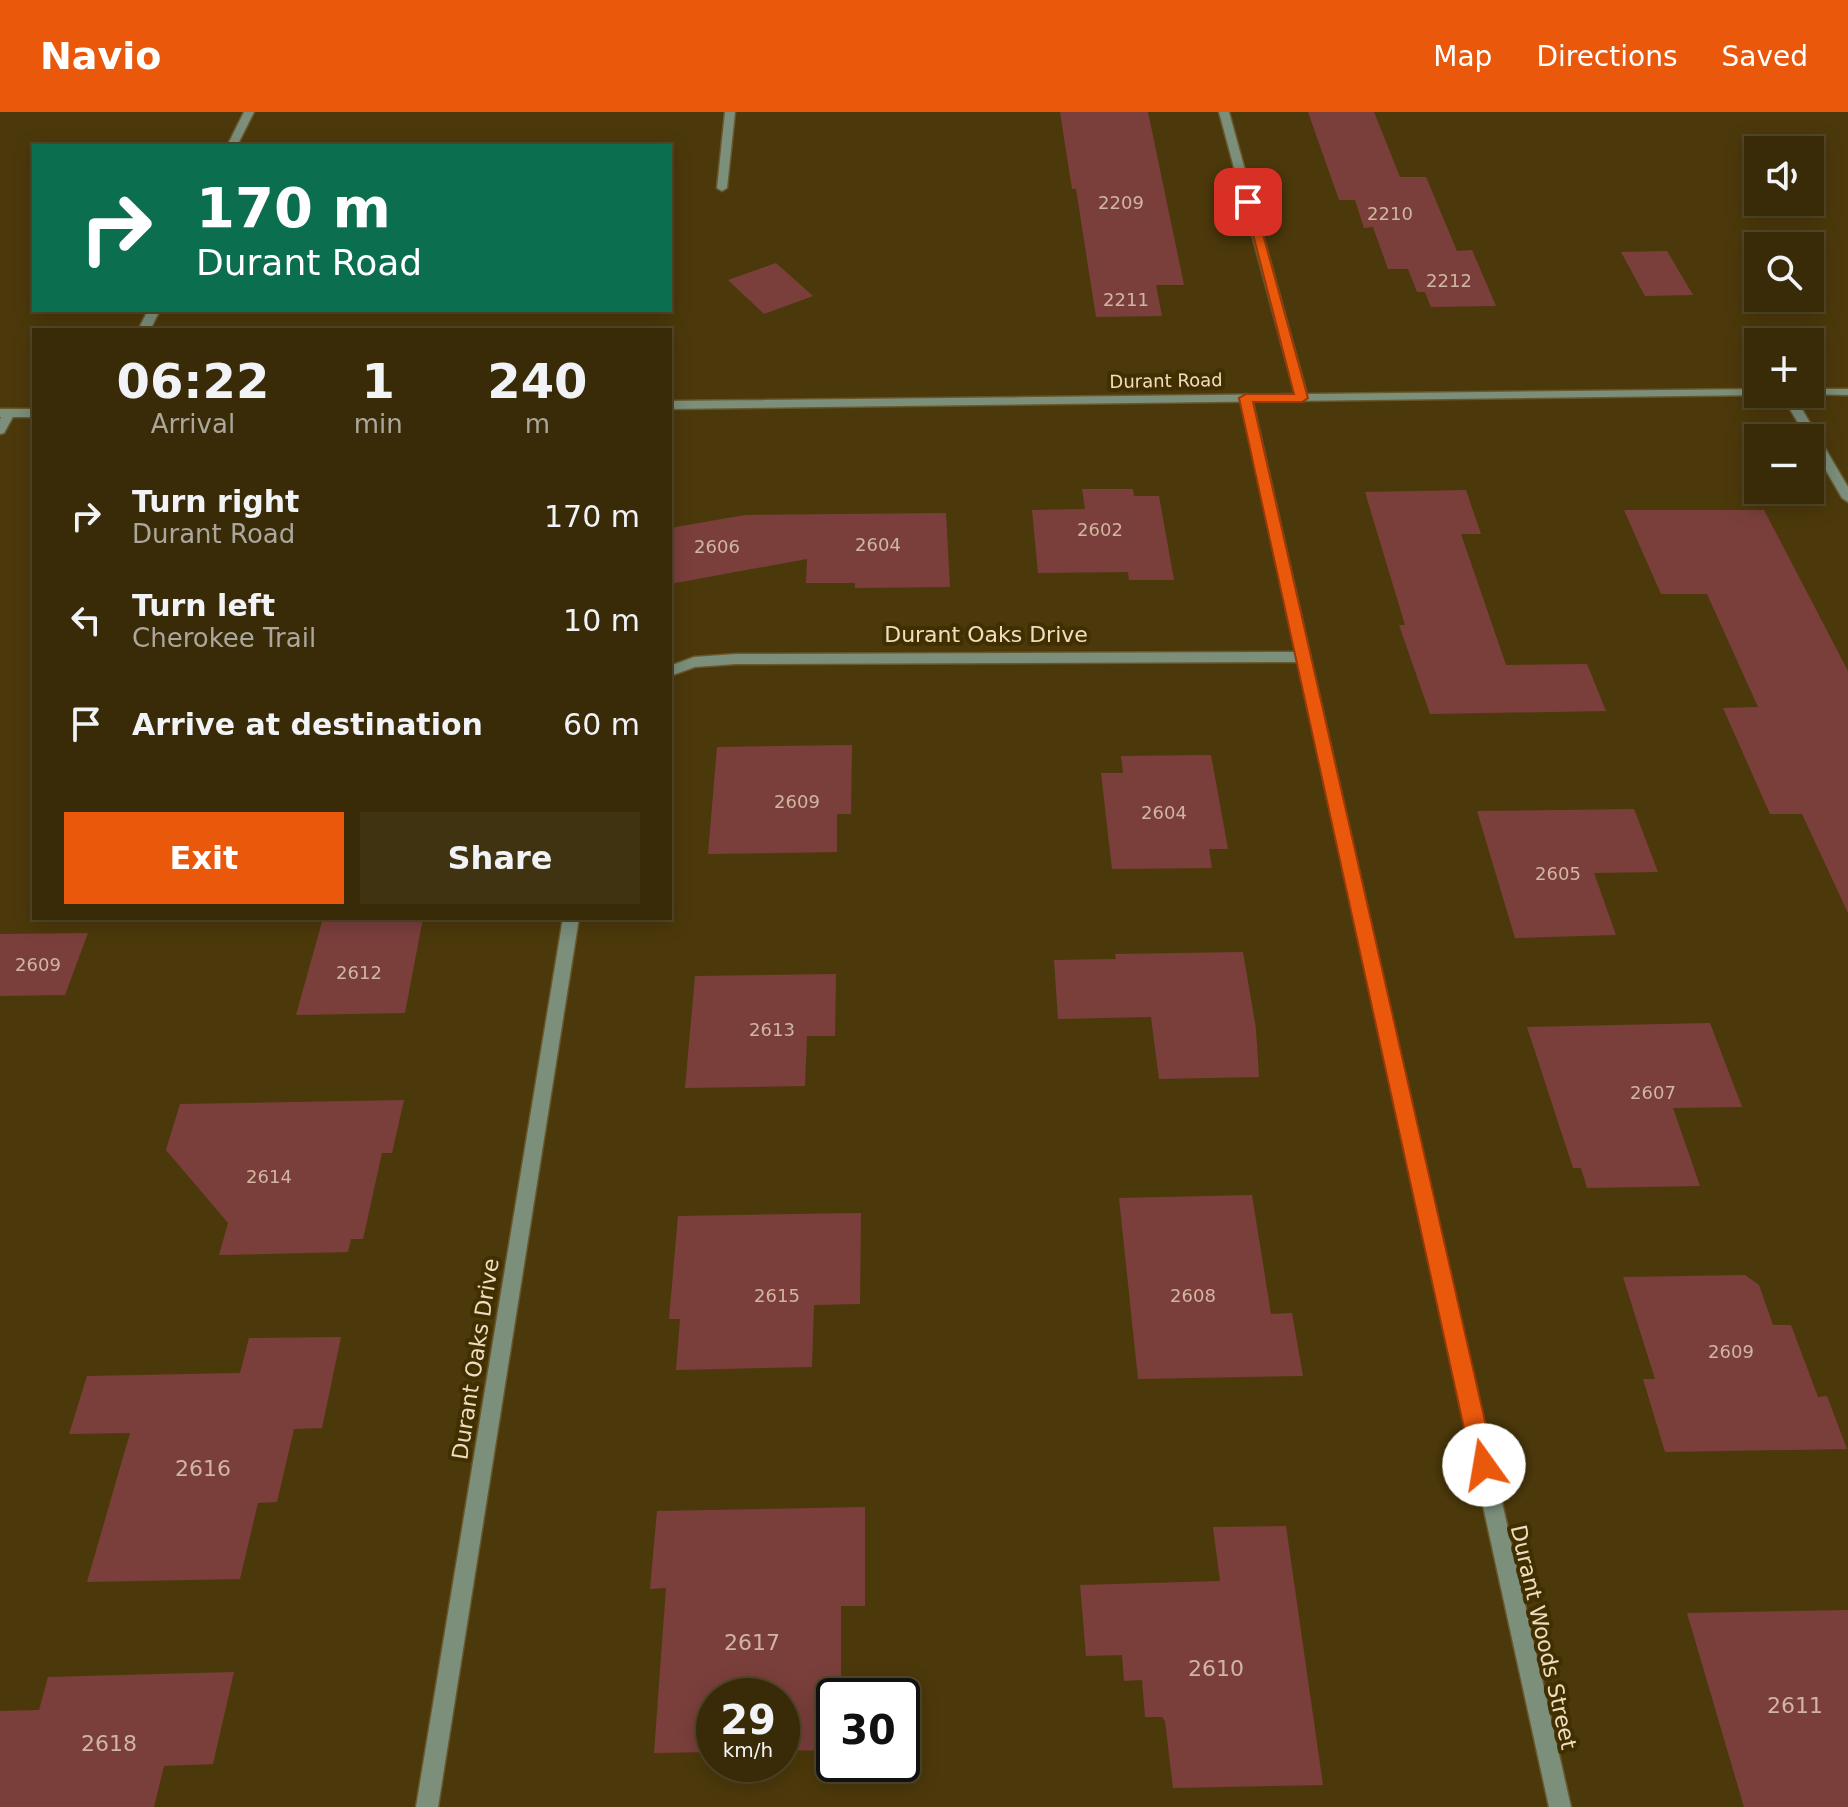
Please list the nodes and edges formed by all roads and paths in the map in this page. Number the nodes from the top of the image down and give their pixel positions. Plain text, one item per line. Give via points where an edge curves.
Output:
1 (249, 112) edge
2 (730, 112) edge
3 (1224, 112) edge
4 (233, 144) edge
5 (722, 188) dead end
6 (1824, 392) edge
7 (1848, 392) edge
8 (1744, 393) edge
9 (1246, 398) junction
10 (1302, 398) junction
11 (672, 405) edge
12 (1795, 408) edge
13 (4, 413) edge
14 (32, 413) edge
15 (0, 430) edge
16 (1848, 498) edge
17 (1303, 657) junction
18 (672, 670) edge
19 (571, 920) edge
20 (427, 1807) edge
21 (1560, 1807) edge

1 - 4 street
2 - 5 street
3 - 10 street
6 - 7 street
8 - 10 street, Durant Road
9 - 10 street, Durant Road
9 - 11 street, Durant Road
9 - 17 street, Durant Woods Street
12 - 16 street
13 - 14 street
13 - 15 street
17 - 18 street, Durant Oaks Drive via 736,659 694,662
17 - 21 street, Durant Woods Street
19 - 20 street, Durant Oaks Drive

